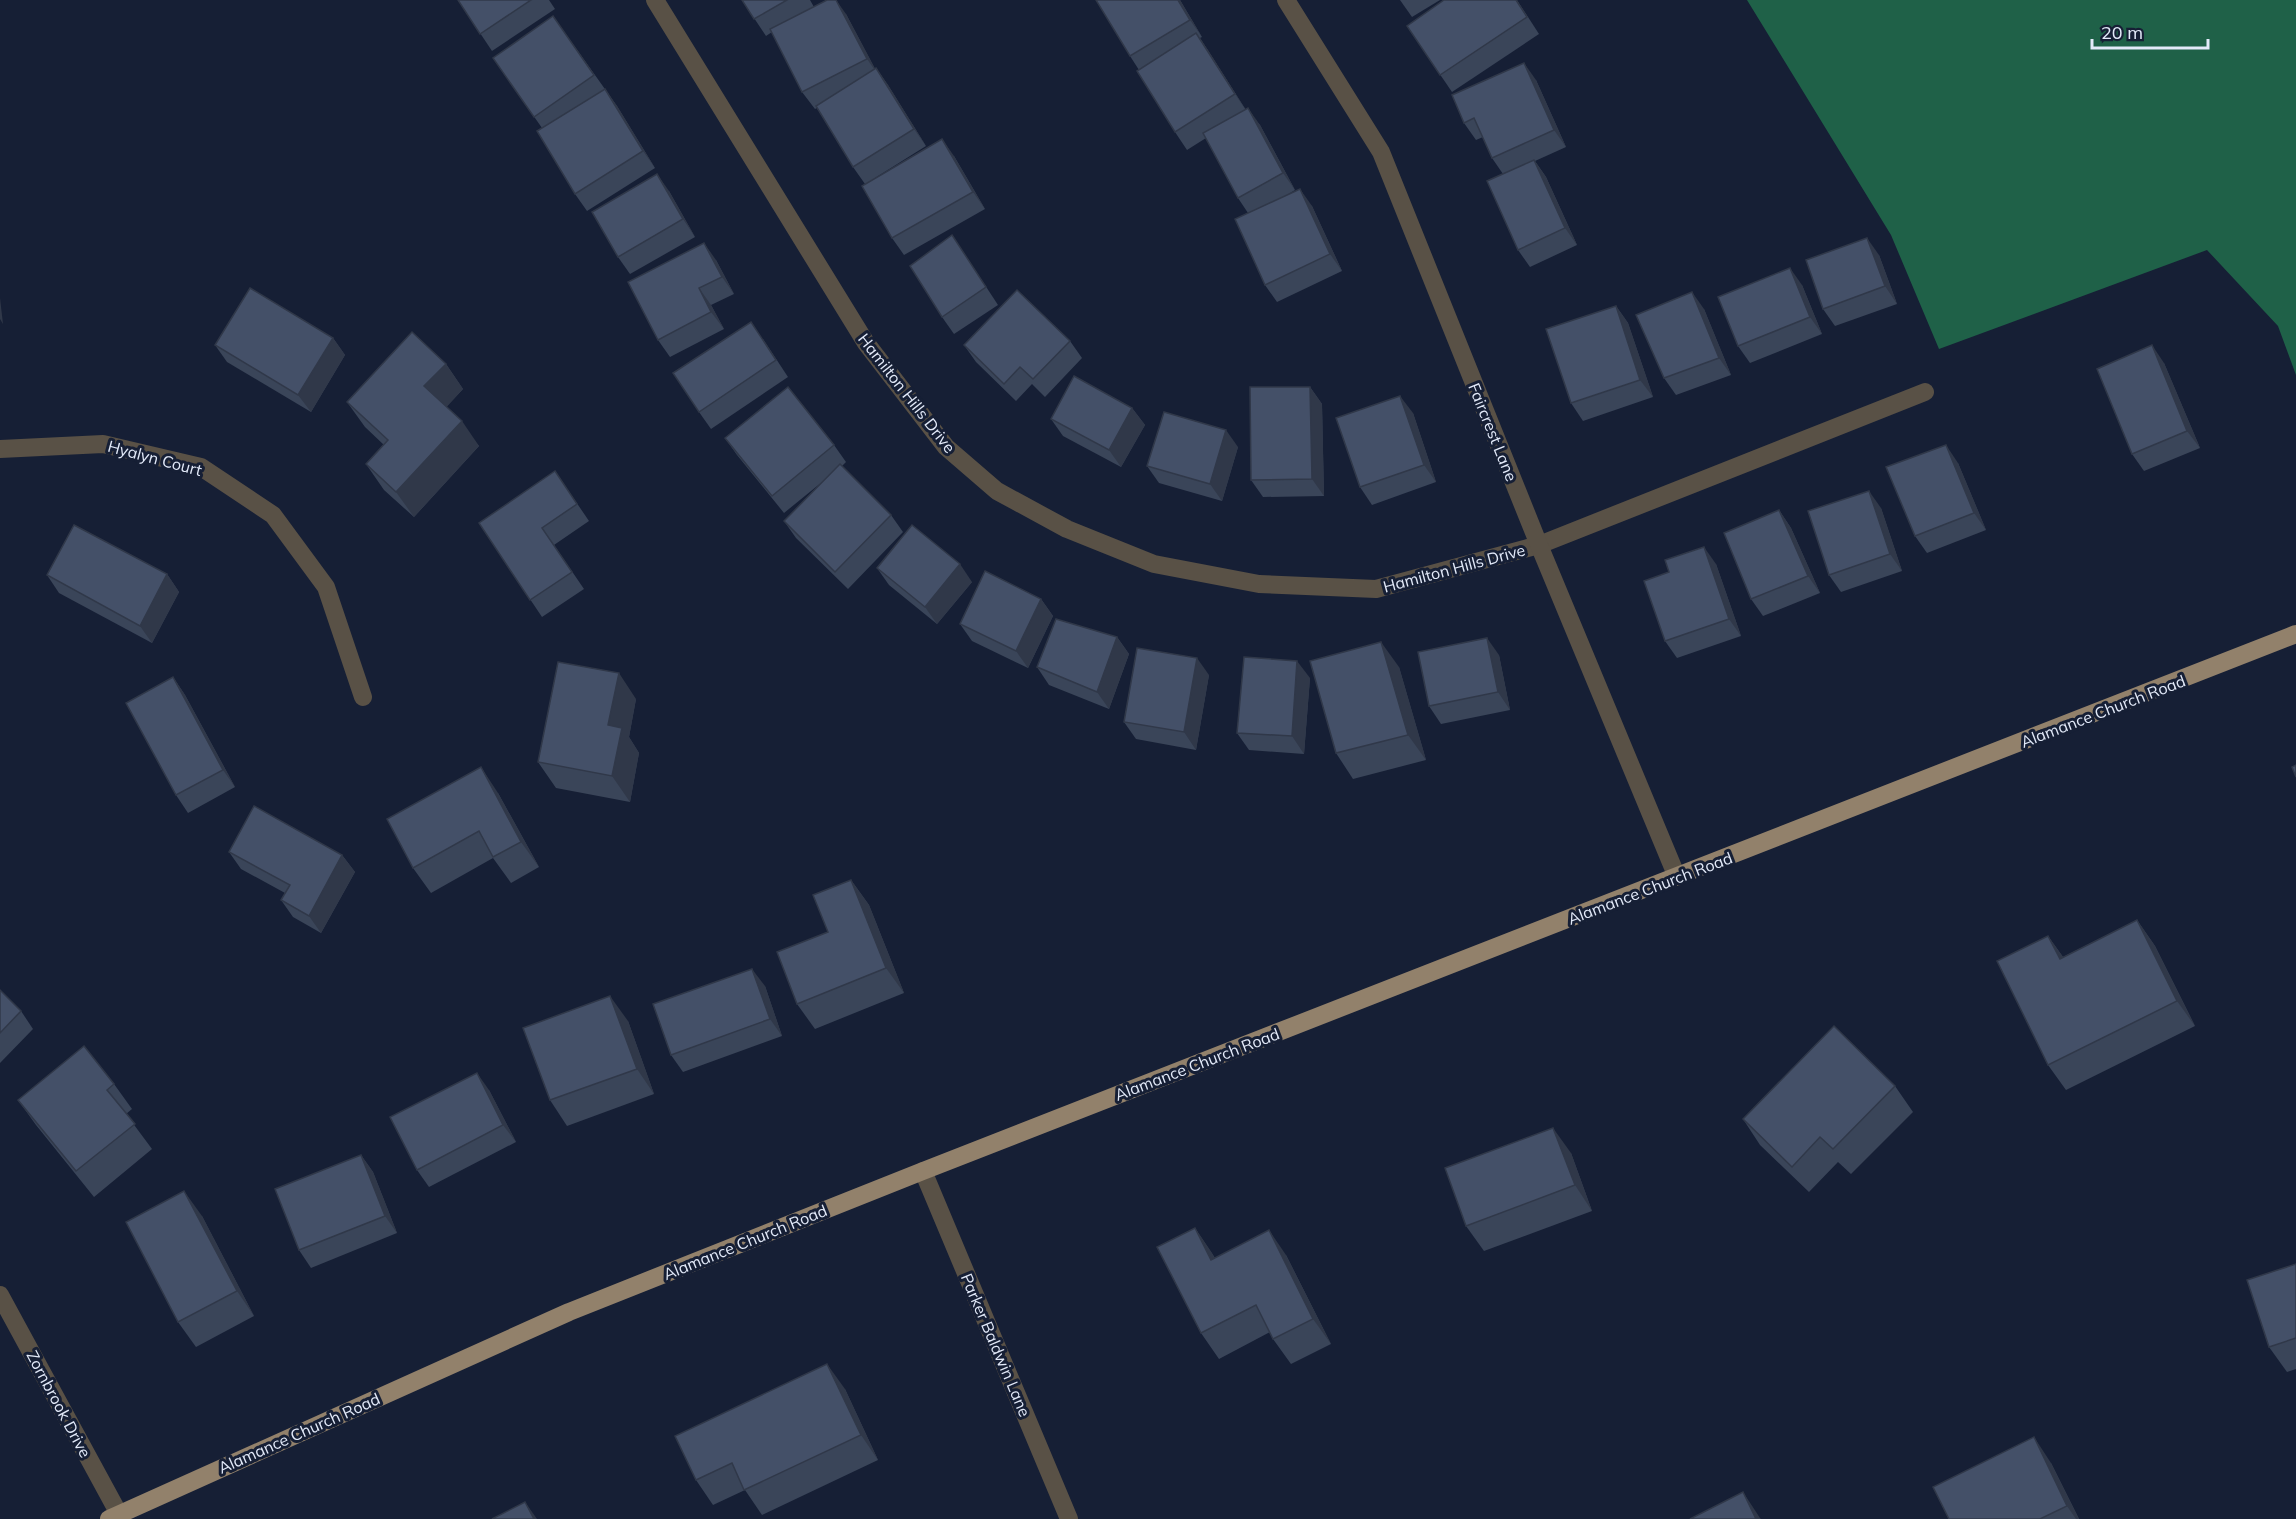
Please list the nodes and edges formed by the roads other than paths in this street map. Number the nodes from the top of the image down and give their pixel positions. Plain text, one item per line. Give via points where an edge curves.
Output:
1 (655, 0) edge
2 (1286, 0) edge
3 (1925, 392) dead end
4 (0, 449) edge
5 (1539, 545) junction
6 (2296, 634) edge
7 (363, 697) dead end
8 (1677, 877) junction
9 (923, 1171) junction
10 (0, 1294) edge
11 (114, 1517) edge
12 (1069, 1519) edge

1 - 5 street, Hamilton Hills Drive via 866,343 946,447 997,491 1067,529 1154,564 1259,584 1376,589
2 - 5 street, Faircrest Lane via 1381,152
3 - 5 street, Hamilton Hills Drive
4 - 7 street, Hyalyn Court via 104,444 201,467 273,515 326,587
5 - 8 street, Faircrest Lane
6 - 8 main road, Alamance Church Road
8 - 9 main road, Alamance Church Road
9 - 11 main road, Alamance Church Road via 569,1312
9 - 12 street, Parker Baldwin Lane
10 - 11 street, Zornbrook Drive

